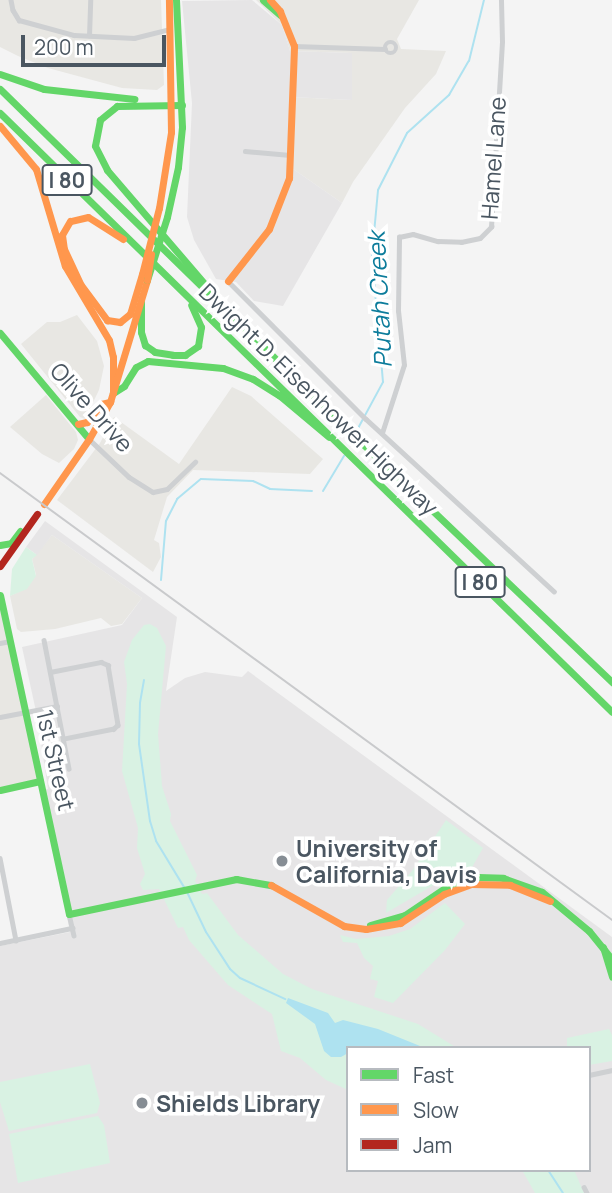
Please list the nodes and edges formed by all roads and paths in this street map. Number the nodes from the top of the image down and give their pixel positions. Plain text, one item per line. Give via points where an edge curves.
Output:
1 (11, 0) edge
2 (90, 0) edge
3 (169, 0) edge
4 (176, 0) edge
5 (263, 0) edge
6 (271, 0) edge
7 (501, 0) edge
8 (284, 18) junction
9 (170, 29) junction
10 (89, 36) junction
11 (294, 47) junction
12 (386, 49) dead end
13 (0, 74) edge
14 (0, 89) edge
15 (172, 103) junction
16 (182, 103) junction
17 (0, 113) edge
18 (0, 126) edge
19 (245, 151) dead end
20 (291, 155) junction
21 (135, 246) junction
22 (144, 277) junction
23 (228, 281) joint
24 (188, 299) junction
25 (141, 302) junction
26 (222, 308) junction
27 (0, 333) edge
28 (111, 398) junction
29 (78, 424) junction
30 (382, 433) junction
31 (89, 439) junction
32 (336, 441) junction
33 (195, 461) dead end
34 (44, 504) dead end
35 (37, 514) dead end
36 (30, 524) junction
37 (0, 545) edge
38 (0, 566) edge
39 (554, 591) dead end
40 (0, 595) edge
41 (44, 640) dead end
42 (10, 641) junction
43 (0, 643) edge
44 (50, 673) junction
45 (612, 682) edge
46 (57, 706) junction
47 (24, 712) junction
48 (612, 712) edge
49 (0, 717) edge
50 (64, 739) junction
51 (69, 769) dead end
52 (40, 781) junction
53 (0, 790) edge
54 (0, 858) edge
55 (69, 914) junction
56 (72, 928) junction
57 (74, 935) dead end
58 (16, 940) junction
59 (0, 943) edge
60 (603, 947) junction
61 (612, 959) edge
62 (612, 977) edge
63 (612, 1070) edge
64 (591, 1075) edge

1 - 10 street via 16,16 25,23
2 - 10 street
3 - 9 main road
4 - 16 main road
5 - 8 main road
6 - 8 main road
7 - 30 street, Hamel Lane via 491,227 480,238 461,242 413,234 399,237 398,311 404,365
8 - 11 main road
9 - 10 street via 134,38
9 - 15 main road
11 - 12 street
11 - 20 main road
13 - 15 main road via 44,89
14 - 26 main road, Dwight D. Eisenhower Highway / I 80
15 - 16 main road
15 - 22 main road, bridge via 169,153
15 - 26 main road via 113,109 96,128 96,151 107,170 209,286
16 - 22 main road, bridge via 178,167 167,217
17 - 21 main road, Dwight D. Eisenhower Highway / I 80
18 - 28 main road via 36,169 65,266 110,340
19 - 20 street
20 - 23 main road via 286,189 274,220
21 - 22 main road via 88,217 71,221 62,235 81,285 111,321 120,322 130,314
21 - 24 main road, Dwight D. Eisenhower Highway / I 80
22 - 25 main road
23 - 30 street
24 - 25 main road via 200,321 201,337 198,346 185,355 155,352 145,345
24 - 32 main road, Dwight D. Eisenhower Highway / I 80
25 - 28 main road
26 - 45 main road, Dwight D. Eisenhower Highway / I 80
27 - 29 main road, Olive Drive
28 - 29 main road via 87,422
28 - 31 main road
28 - 32 main road via 136,367 148,361 223,368 279,395
29 - 31 main road, Olive Drive
30 - 39 street
31 - 33 street, Olive Drive via 129,477 153,492 167,489
31 - 34 main road
32 - 48 main road, Dwight D. Eisenhower Highway / I 80
35 - 36 main road
36 - 37 main road via 11,543
36 - 38 main road
40 - 42 main road, 1st Street
41 - 44 street
42 - 43 street
42 - 47 main road, 1st Street
44 - 46 street
44 - 50 street via 101,662 108,665 118,725
46 - 47 street
46 - 50 street
47 - 49 street
47 - 52 main road, 1st Street
50 - 51 street
52 - 53 main road
52 - 55 main road, 1st Street
54 - 58 street
55 - 56 street, 1st Street
55 - 60 main road via 236,879 285,890 340,923 366,929 408,920 452,890 480,883 510,885 550,901
56 - 57 street, 1st Street
56 - 58 street
58 - 59 street
60 - 61 main road
60 - 62 main road
63 - 64 street

